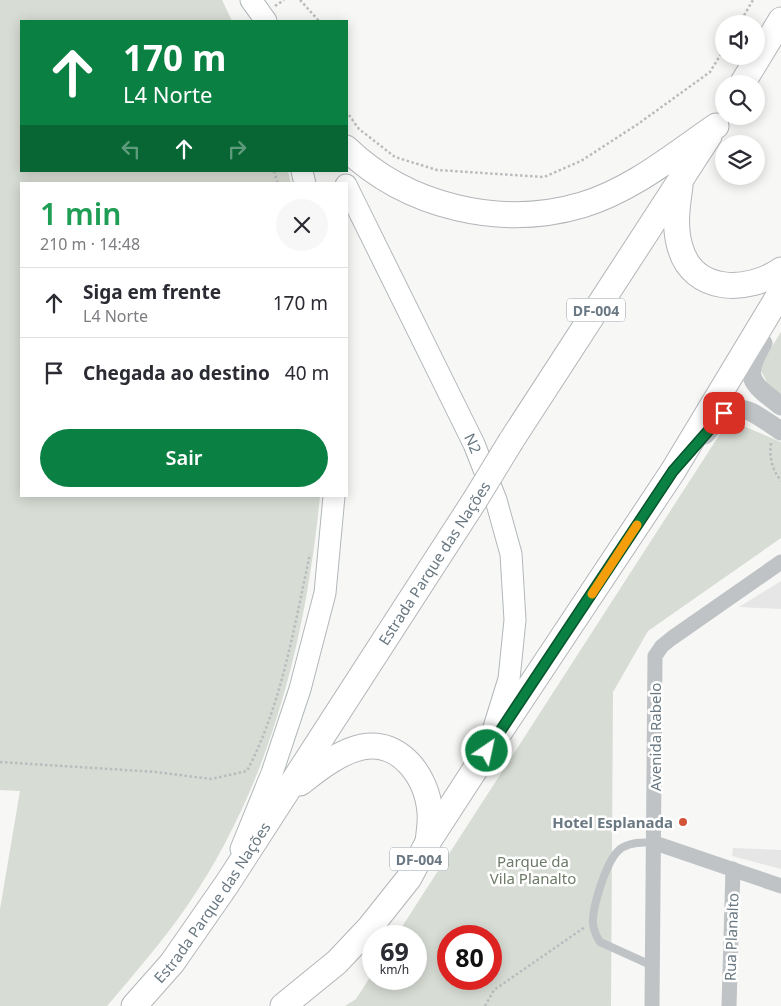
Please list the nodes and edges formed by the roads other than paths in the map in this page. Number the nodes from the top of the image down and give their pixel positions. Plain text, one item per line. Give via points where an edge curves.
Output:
1 (244, 0) edge
2 (251, 0) edge
3 (250, 20) edge
4 (265, 20) edge
5 (781, 20) edge
6 (747, 75) edge
7 (715, 124) edge
8 (717, 125) edge
9 (348, 150) edge
10 (681, 179) junction
11 (348, 188) edge
12 (781, 270) edge
13 (781, 292) edge
14 (781, 313) edge
15 (781, 406) edge
16 (778, 429) edge
17 (673, 471) junction
18 (334, 497) edge
19 (781, 562) edge
20 (487, 751) junction
21 (285, 794) junction
22 (428, 842) junction
23 (655, 844) junction
24 (733, 869) junction
25 (227, 884) junction
26 (781, 886) edge
27 (653, 966) junction
28 (134, 1006) edge
29 (283, 1006) edge
30 (652, 1006) edge
31 (729, 1006) edge

1 - 3 main road
2 - 4 main road
5 - 6 highway
7 - 9 highway via 651,170 607,194 582,205 543,213 473,212 454,208 381,176
8 - 10 highway, Estrada Parque das Nações / DF-004
10 - 12 highway via 677,236 680,249 692,270 716,284 738,287 766,280
10 - 21 highway, Estrada Parque das Nações / DF-004, bridge
11 - 20 main road, N2 via 474,444 496,500 510,554 515,620 509,679
13 - 17 highway, DF-004
14 - 15 street via 756,355 751,370 758,388
16 - 17 street via 748,410 731,409 720,416
17 - 20 highway, DF-004
18 - 25 main road via 325,593 302,679 272,773
19 - 23 street, Avenida Rabelo via 672,638 656,656
20 - 22 highway, DF-004
21 - 22 highway via 323,765 348,751 374,745 392,749 410,763 423,784 430,812
21 - 25 highway, Estrada Parque das Nações / DF-004
22 - 29 highway, DF-004 via 409,878 370,927 337,962
23 - 24 street
23 - 27 street, Avenida Rabelo
23 - 27 lane via 642,842 619,850 604,872 593,922 600,942
24 - 26 street
24 - 31 street, Rua Planalto
25 - 28 highway, Estrada Parque das Nações / DF-004 via 172,963
27 - 30 street, Avenida Rabelo

